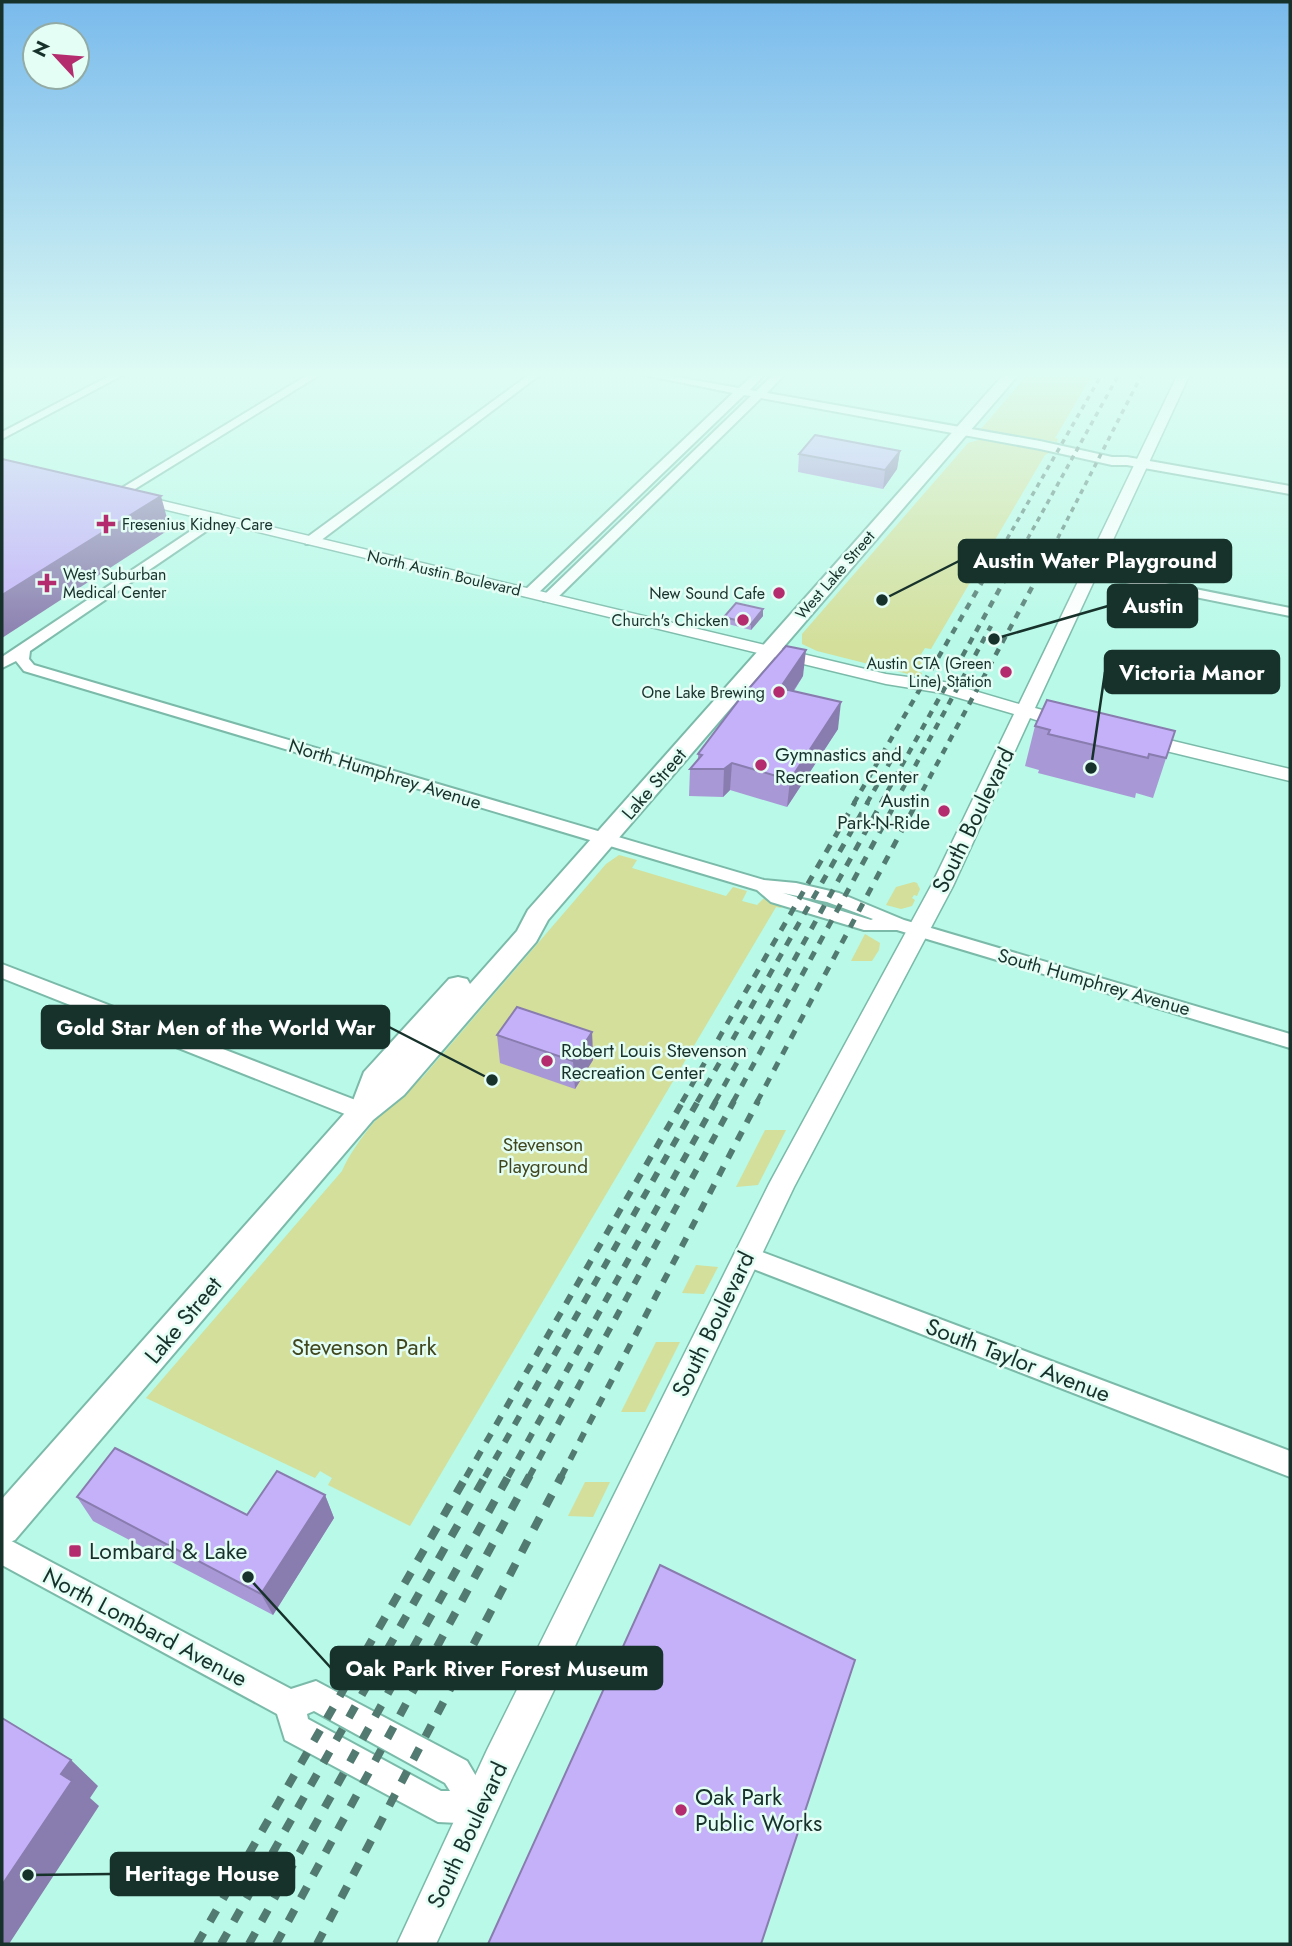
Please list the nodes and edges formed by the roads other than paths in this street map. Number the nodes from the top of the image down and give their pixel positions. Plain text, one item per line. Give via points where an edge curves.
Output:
1 (1143, 464) edge
2 (160, 465) edge
3 (414, 465) edge
4 (665, 465) edge
5 (686, 465) edge
6 (931, 465) edge
7 (1148, 465) edge
8 (1290, 490) edge
9 (111, 493) joint
10 (216, 518) junction
11 (311, 541) junction
12 (1091, 572) junction
13 (530, 593) junction
14 (550, 598) junction
15 (1290, 612) edge
16 (23, 650) junction
17 (769, 650) junction
18 (2, 664) edge
19 (886, 679) joint
20 (1025, 712) junction
21 (1058, 719) edge
22 (1120, 734) edge
23 (1290, 775) edge
24 (605, 839) junction
25 (908, 927) junction
26 (2, 971) edge
27 (1290, 1041) edge
28 (363, 1111) junction
29 (746, 1255) junction
30 (1290, 1464) edge
31 (2, 1527) edge
32 (2, 1550) edge
33 (479, 1808) junction
34 (416, 1944) edge

1 - 12 street
2 - 9 street
3 - 11 street
4 - 13 street
5 - 14 street
6 - 17 main road, West Lake Street
7 - 8 street
9 - 10 street, North Austin Boulevard
10 - 11 street, North Austin Boulevard
10 - 16 street
11 - 13 street, North Austin Boulevard
12 - 15 street
12 - 20 street, South Boulevard
13 - 14 street, North Austin Boulevard
14 - 17 street, North Austin Boulevard
16 - 18 street
16 - 24 street, North Humphrey Avenue via 22,660 29,668
17 - 19 street, North Austin Boulevard
17 - 24 main road, Lake Street
19 - 20 street, North Austin Boulevard via 908,690
20 - 21 street, North Austin Boulevard
20 - 25 street, South Boulevard
22 - 23 street
24 - 25 street, North Humphrey Avenue via 763,886 777,898 871,926
24 - 28 main road, Lake Street via 403,1077
25 - 27 street, South Humphrey Avenue
25 - 29 street, South Boulevard
26 - 28 street
28 - 31 main road, Lake Street
29 - 30 street, South Taylor Avenue
29 - 33 street, South Boulevard
32 - 33 street, North Lombard Avenue via 289,1704 296,1729 438,1806
33 - 34 street, South Boulevard

